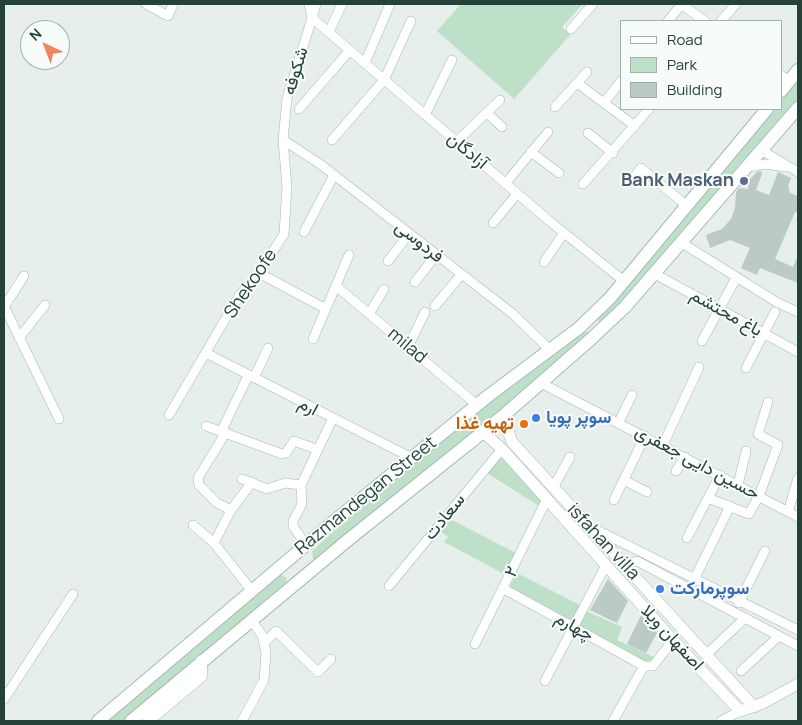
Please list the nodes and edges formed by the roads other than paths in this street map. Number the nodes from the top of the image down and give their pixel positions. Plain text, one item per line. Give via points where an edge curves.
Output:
1 (146, 4) edge
2 (173, 4) edge
3 (309, 4) edge
4 (316, 4) edge
5 (342, 4) edge
6 (390, 4) edge
7 (593, 4) edge
8 (681, 4) edge
9 (736, 4) edge
10 (312, 18) junction
11 (669, 20) edge
12 (704, 20) edge
13 (722, 20) edge
14 (411, 21) dead end
15 (572, 29) dead end
16 (329, 32) junction
17 (350, 50) junction
18 (452, 60) dead end
19 (365, 64) junction
20 (798, 70) edge
21 (587, 72) dead end
22 (785, 78) edge
23 (384, 80) junction
24 (577, 82) junction
25 (620, 82) edge
26 (500, 100) dead end
27 (604, 103) junction
28 (555, 107) dead end
29 (299, 108) dead end
30 (798, 108) edge
31 (648, 110) edge
32 (766, 110) edge
33 (487, 112) junction
34 (425, 115) junction
35 (635, 126) junction
36 (502, 128) dead end
37 (548, 132) dead end
38 (588, 133) dead end
39 (283, 140) junction
40 (332, 140) dead end
41 (456, 142) junction
42 (763, 151) junction
43 (531, 152) junction
44 (612, 153) junction
45 (748, 167) junction
46 (787, 167) junction
47 (798, 172) edge
48 (559, 173) dead end
49 (334, 175) junction
50 (632, 180) dead end
51 (505, 184) junction
52 (583, 184) dead end
53 (517, 194) junction
54 (687, 206) junction
55 (493, 222) dead end
56 (304, 232) dead end
57 (564, 233) junction
58 (409, 234) junction
59 (682, 243) junction
60 (349, 255) dead end
61 (436, 255) junction
62 (388, 261) dead end
63 (544, 262) dead end
64 (259, 273) junction
65 (655, 274) junction
66 (461, 275) junction
67 (24, 276) dead end
68 (735, 280) dead end
69 (624, 281) junction
70 (415, 282) dead end
71 (336, 286) junction
72 (384, 289) dead end
73 (45, 305) dead end
74 (435, 306) dead end
75 (4, 307) edge
76 (719, 307) junction
77 (326, 309) junction
78 (425, 312) dead end
79 (775, 312) dead end
80 (798, 312) edge
81 (369, 314) junction
82 (764, 333) junction
83 (19, 338) junction
84 (313, 339) dead end
85 (702, 341) dead end
86 (408, 347) junction
87 (268, 348) dead end
88 (550, 350) junction
89 (798, 352) edge
90 (206, 353) junction
91 (699, 367) dead end
92 (746, 368) dead end
93 (251, 377) junction
94 (541, 383) junction
95 (632, 395) dead end
96 (768, 402) dead end
97 (477, 405) junction
98 (170, 415) dead end
99 (503, 416) junction
100 (58, 419) dead end
101 (332, 420) junction
102 (619, 422) junction
103 (206, 426) dead end
104 (224, 432) junction
105 (483, 432) junction
106 (645, 436) junction
107 (663, 445) junction
108 (316, 449) junction
109 (502, 449) junction
110 (746, 451) dead end
111 (570, 457) dead end
112 (685, 457) junction
113 (412, 458) junction
114 (676, 472) dead end
115 (720, 475) junction
116 (242, 478) dead end
117 (798, 478) edge
118 (624, 480) junction
119 (252, 482) junction
120 (300, 484) junction
121 (738, 485) junction
122 (553, 488) junction
123 (647, 492) dead end
124 (759, 496) junction
125 (708, 498) junction
126 (547, 499) junction
127 (614, 500) dead end
128 (730, 506) junction
129 (231, 510) junction
130 (788, 512) junction
131 (798, 517) edge
132 (193, 525) dead end
133 (589, 526) junction
134 (687, 538) dead end
135 (214, 543) junction
136 (304, 546) junction
137 (765, 551) dead end
138 (318, 565) junction
139 (606, 565) junction
140 (625, 565) junction
141 (280, 567) junction
142 (694, 580) junction
143 (292, 586) junction
144 (389, 586) dead end
145 (504, 589) junction
146 (252, 591) junction
147 (73, 594) dead end
148 (739, 602) junction
149 (745, 618) junction
150 (252, 620) junction
151 (573, 627) junction
152 (798, 630) edge
153 (779, 636) junction
154 (673, 640) junction
155 (264, 643) junction
156 (475, 644) dead end
157 (798, 646) edge
158 (706, 655) junction
159 (331, 659) dead end
160 (201, 662) junction
161 (644, 666) junction
162 (741, 671) dead end
163 (545, 681) dead end
164 (798, 684) edge
165 (4, 699) edge
166 (754, 707) junction
167 (740, 712) junction
168 (98, 721) edge
169 (131, 721) edge
170 (148, 721) edge
171 (242, 721) edge
172 (612, 721) edge
173 (721, 721) edge
174 (732, 721) edge

1 - 2 street via 168,16
3 - 10 street, شکوفه
4 - 10 street
5 - 16 street
6 - 19 street
7 - 15 street
8 - 11 street
8 - 12 street
9 - 13 street
10 - 16 street, آزادگان
10 - 39 street, شکوفه via 287,98
14 - 23 street
16 - 17 street, آزادگان
17 - 19 street, آزادگان
17 - 29 street
18 - 34 street
19 - 23 street, آزادگان
20 - 22 main road
21 - 24 street
23 - 34 street, آزادگان
23 - 40 street
24 - 27 street
24 - 28 street
25 - 27 street
26 - 33 street
27 - 35 street
30 - 42 main road, Razmandegan Street
31 - 35 street
32 - 54 main road, Razmandegan Street
33 - 36 street
33 - 41 street
34 - 41 street, آزادگان
35 - 44 street
37 - 43 street
38 - 44 street
39 - 49 street, فردوسی
39 - 64 street, Shekoofe via 287,187 284,234
41 - 51 street, آزادگان
42 - 45 main road, Razmandegan Street
42 - 46 street
43 - 48 street
43 - 51 street
44 - 52 street
45 - 46 street via 766,164
45 - 59 main road, Razmandegan Street
46 - 47 street
49 - 56 street
49 - 58 street, فردوسی
50 - 54 street via 641,168
51 - 53 street, آزادگان
53 - 55 street
53 - 57 street, آزادگان
54 - 69 main road, Razmandegan Street
57 - 63 street
57 - 69 street, آزادگان
58 - 61 street, فردوسی
58 - 62 street
59 - 65 main road, Razmandegan Street
59 - 80 street
60 - 71 street
61 - 66 street, فردوسی
61 - 70 street
64 - 77 street
64 - 90 street, Shekoofe via 239,296
65 - 76 street, باغ محتشم
65 - 94 main road, Razmandegan Street via 625,307
66 - 74 street
66 - 88 street, فردوسی via 513,314
67 - 75 street
68 - 76 street
69 - 88 main road, Razmandegan Street via 580,328
71 - 77 street
71 - 81 street, milad
72 - 81 street
73 - 83 street
75 - 83 street
76 - 82 street, باغ محتشم
76 - 85 street
77 - 84 street
78 - 86 street
79 - 82 street
81 - 86 street, milad
82 - 89 street, باغ محتشم
82 - 92 street
83 - 100 street
86 - 97 street, milad
87 - 93 street
88 - 97 main road, Razmandegan Street
90 - 93 street, ارم
90 - 98 street, Shekoofe
91 - 107 street
93 - 101 street, ارم
93 - 104 street
94 - 99 main road, Razmandegan Street
94 - 102 street, حسین دایی جعفری
95 - 102 street
96 - 124 street via 758,434 778,445
97 - 113 main road, Razmandegan Street
99 - 105 main road, Razmandegan Street
99 - 122 street, isfahan villa via 512,442
101 - 108 street
101 - 113 street, ارم
102 - 106 street, حسین دایی جعفری
103 - 104 street
104 - 108 street via 282,454 294,440
104 - 129 street via 197,481 217,503
105 - 109 street, اصفهان ویلا
105 - 138 main road, Razmandegan Street
106 - 107 street, حسین دایی جعفری
106 - 118 street
107 - 112 street, حسین دایی جعفری
108 - 120 street
109 - 126 street, اصفهان ویلا
109 - 144 street, سعادت
110 - 121 street
111 - 122 street
112 - 114 street
112 - 115 street, حسین دایی جعفری
113 - 136 main road, Razmandegan Street
115 - 121 street, حسین دایی جعفری
115 - 125 street
116 - 119 street
117 - 130 street
118 - 123 street
118 - 127 street
119 - 120 street via 267,489 285,483
119 - 129 street
120 - 136 street via 302,504 293,521
121 - 124 street, حسین دایی جعفری
122 - 133 street, isfahan villa
124 - 128 street via 749,514
124 - 130 street, حسین دایی جعفری
125 - 128 street
125 - 134 street
126 - 139 street, اصفهان ویلا
126 - 145 street, ۲
128 - 142 street
129 - 135 street
130 - 131 street, حسین دایی جعفری
132 - 135 street
133 - 140 street, isfahan villa
133 - 142 street
135 - 146 street
136 - 138 main road via 308,562
136 - 141 main road, Razmandegan Street
137 - 148 street
138 - 143 main road, Razmandegan Street
139 - 151 street
139 - 154 street, اصفهان ویلا
140 - 149 street via 637,560
140 - 158 street, isfahan villa
141 - 143 main road via 294,577
141 - 146 main road, Razmandegan Street
142 - 148 street
143 - 150 main road, Razmandegan Street
145 - 151 street, چهارم
145 - 156 street, ۲
146 - 168 main road, Razmandegan Street
147 - 165 street
148 - 152 street
149 - 153 street
149 - 158 street
150 - 155 street
150 - 160 main road, Razmandegan Street
151 - 161 street, چهارم
151 - 163 street
153 - 157 street
153 - 162 street
154 - 161 street via 653,666
154 - 167 street, اصفهان ویلا
155 - 159 street via 276,631 318,672
155 - 171 street via 264,680
158 - 166 street, isfahan villa
160 - 169 main road, Razmandegan Street
160 - 170 street via 202,676
161 - 172 street
164 - 166 street
166 - 167 street
167 - 173 street
167 - 174 street

